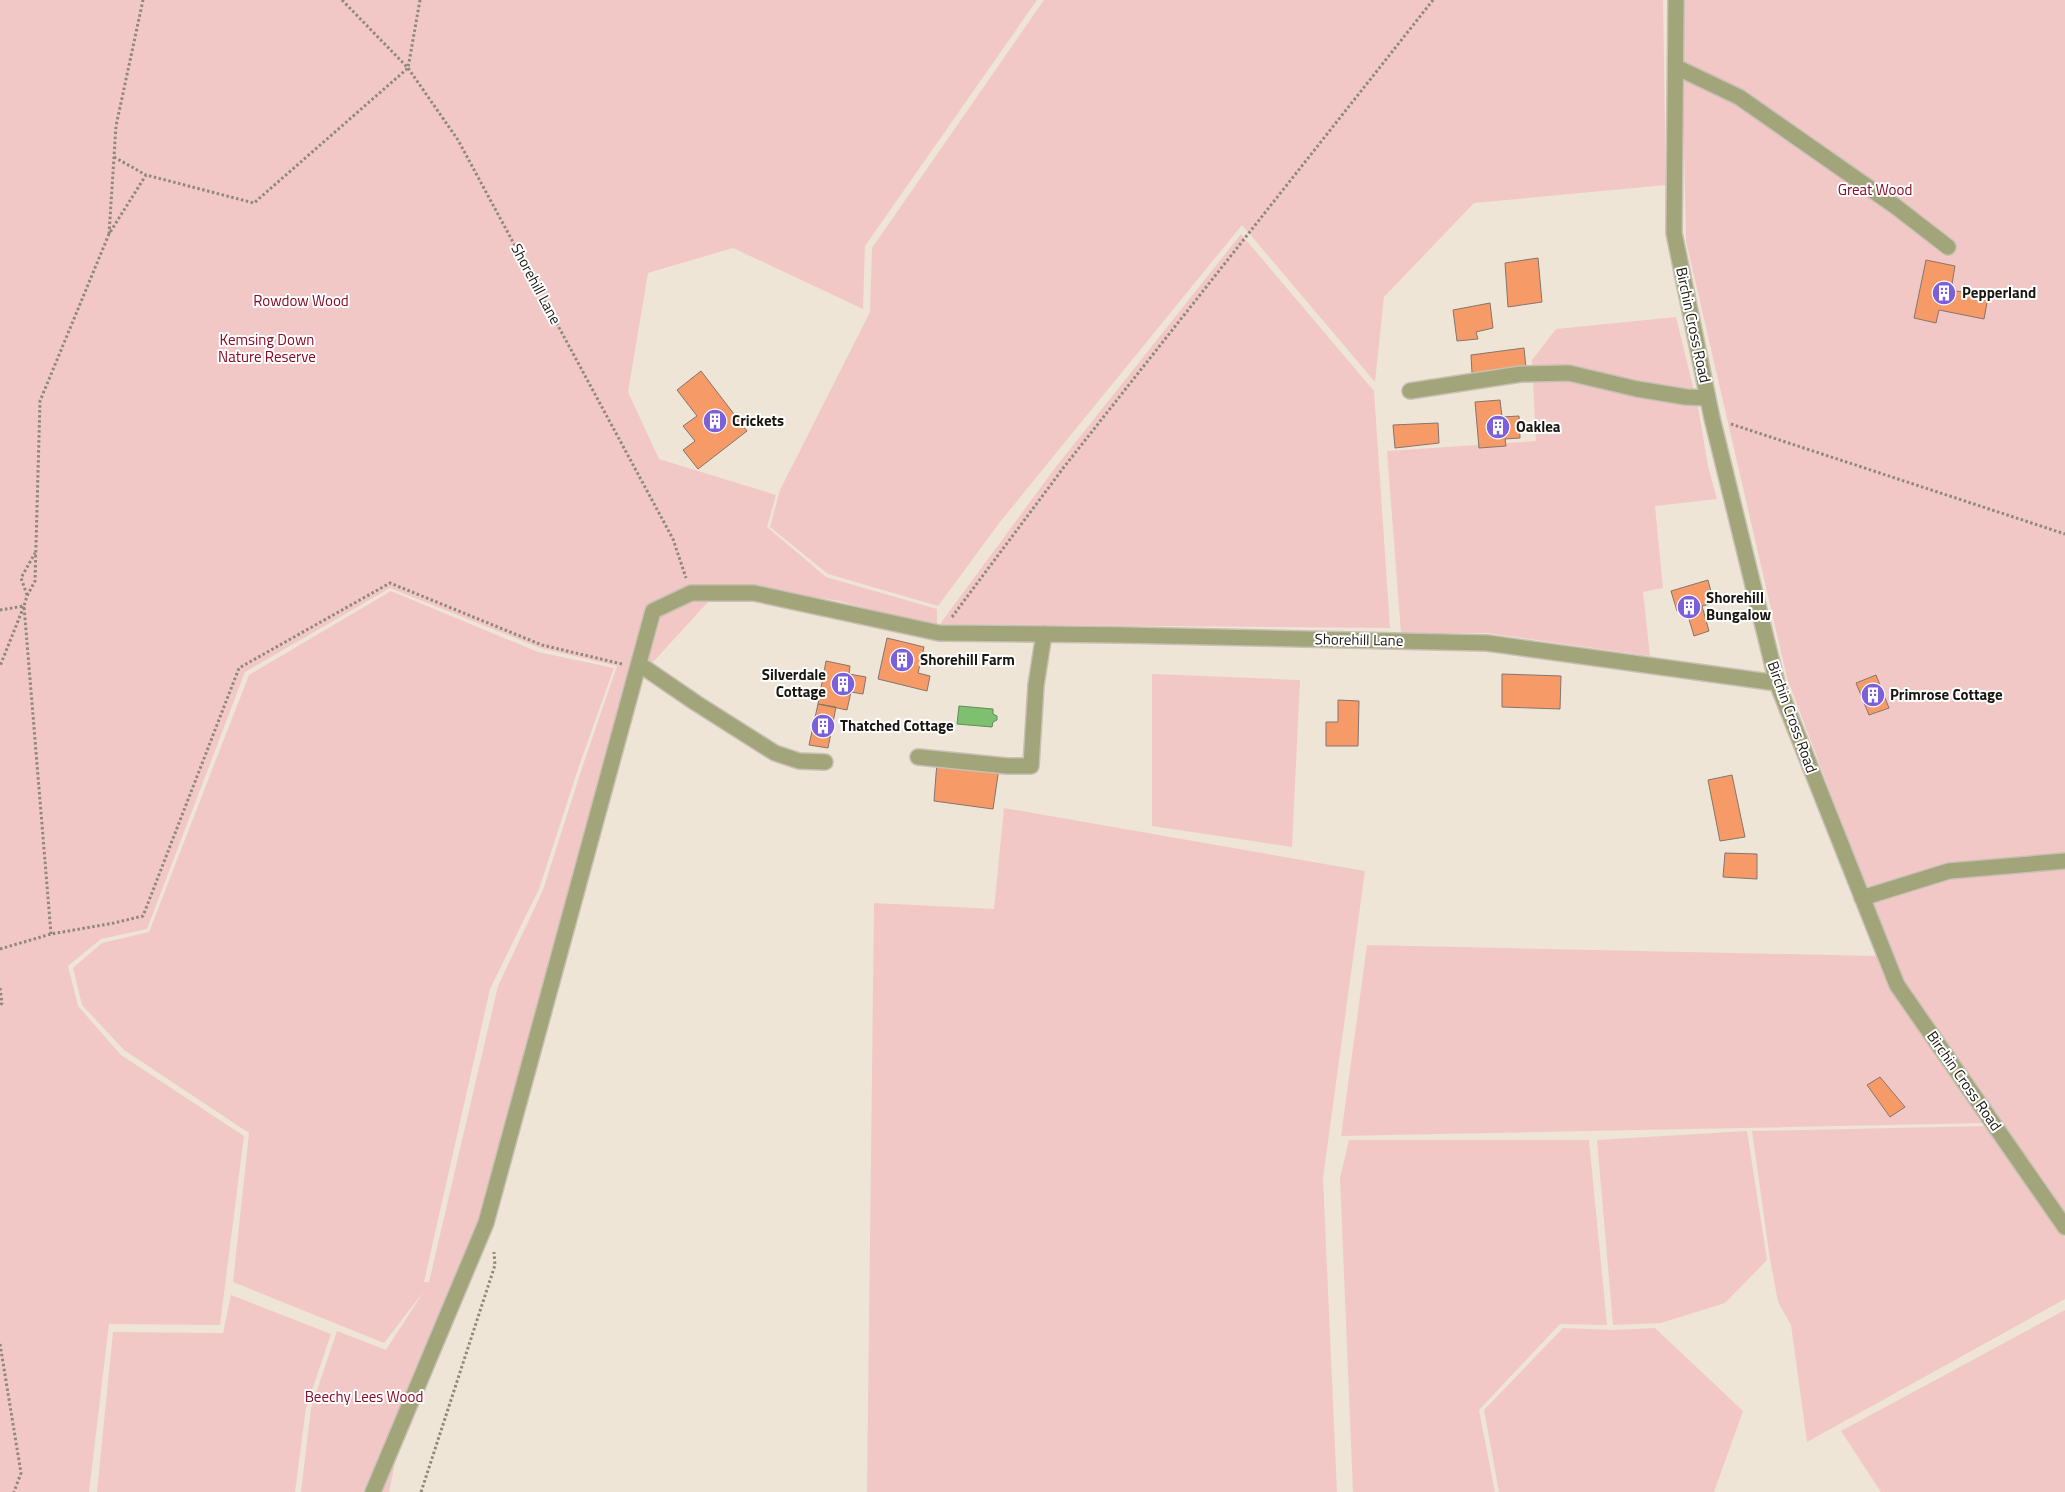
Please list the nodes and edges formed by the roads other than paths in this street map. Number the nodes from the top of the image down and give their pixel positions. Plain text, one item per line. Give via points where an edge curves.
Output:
1 (1676, 0) edge
2 (1676, 67) junction
3 (1948, 247) dead end
4 (1410, 391) dead end
5 (1708, 398) junction
6 (1044, 634) junction
7 (638, 666) junction
8 (1776, 683) junction
9 (918, 757) dead end
10 (824, 762) dead end
11 (2065, 861) edge
12 (1862, 898) junction
13 (2065, 1227) edge
14 (373, 1492) edge

1 - 2 street, Birchin Cross Road
2 - 3 street via 1739,98 1895,206
2 - 5 street, Birchin Cross Road via 1674,233
4 - 5 street via 1521,374 1569,373 1636,389
5 - 8 street, Birchin Cross Road
6 - 7 street, Shorehill Lane via 939,633 754,593 691,593 653,611
6 - 8 street, Shorehill Lane via 1487,643
6 - 9 street via 1036,685 1031,766
7 - 10 street via 775,753 799,761
7 - 14 street via 486,1223
8 - 12 street, Birchin Cross Road
11 - 12 street via 1949,871
12 - 13 street, Birchin Cross Road via 1897,985

